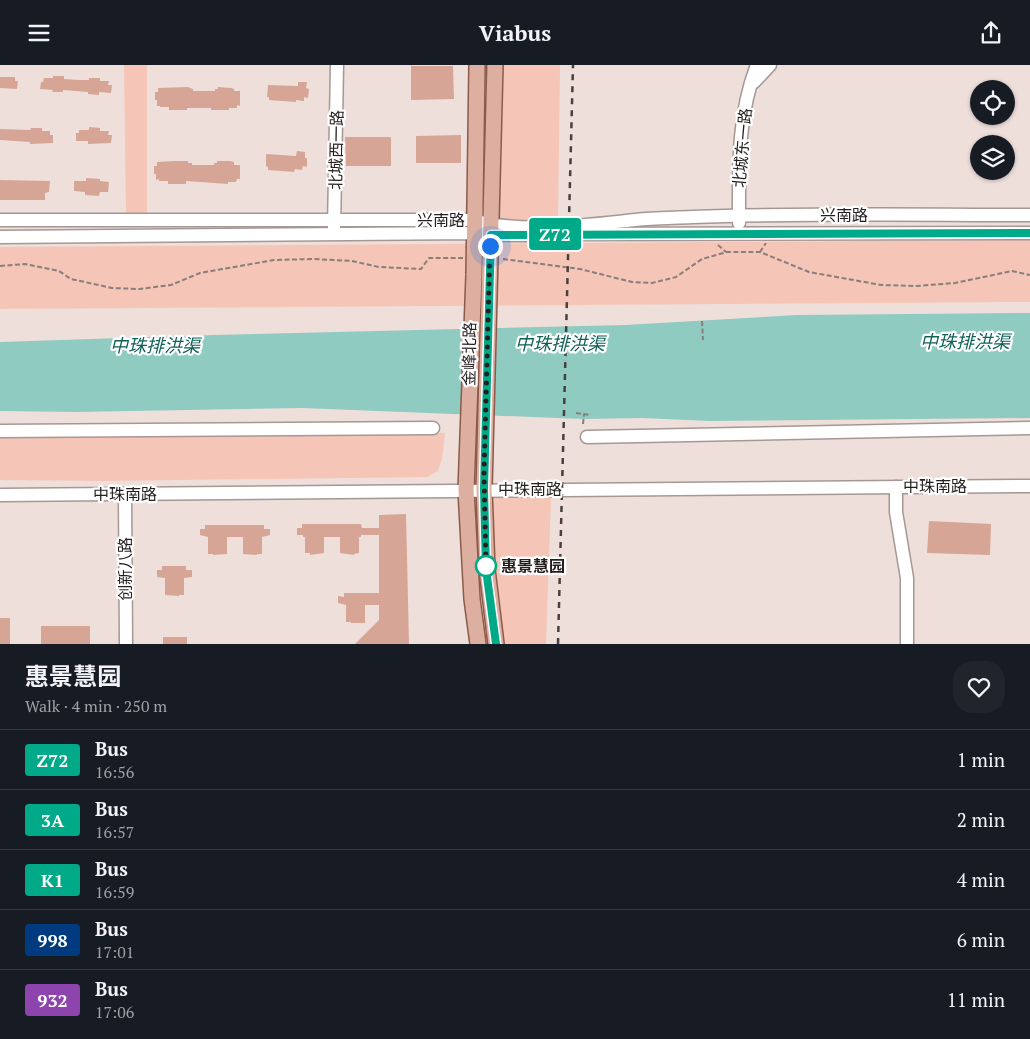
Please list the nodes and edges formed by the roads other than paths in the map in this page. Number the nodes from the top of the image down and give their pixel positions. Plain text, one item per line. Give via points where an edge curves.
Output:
1 (337, 65) edge
2 (477, 65) edge
3 (495, 65) edge
4 (757, 65) edge
5 (770, 65) edge
6 (749, 88) junction
7 (1030, 215) edge
8 (739, 216) junction
9 (0, 220) edge
10 (334, 221) junction
11 (473, 226) junction
12 (490, 230) junction
13 (739, 233) junction
14 (1030, 233) edge
15 (334, 234) junction
16 (0, 237) edge
17 (481, 274) junction
18 (433, 428) dead end
19 (1030, 428) edge
20 (0, 431) edge
21 (587, 437) dead end
22 (1030, 486) edge
23 (896, 487) junction
24 (484, 489) junction
25 (466, 490) junction
26 (0, 495) edge
27 (125, 495) junction
28 (126, 644) edge
29 (478, 644) edge
30 (496, 644) edge
31 (908, 644) edge

1 - 10 street, 北城西一路
2 - 11 main road, 金峰北路
3 - 12 main road, 金峰北路
4 - 6 street, 北城东一路
5 - 6 street
6 - 8 street, 北城东一路 via 739,149
7 - 8 street, 兴南路
8 - 12 street, 兴南路 via 636,219 594,225
8 - 13 street, 北城东一路
9 - 10 street, 兴南路
10 - 11 street, 兴南路
10 - 15 street, 北城西一路
11 - 12 street, 兴南路
11 - 15 street, 兴南路
11 - 17 main road, 金峰北路 via 474,258
12 - 13 street, 兴南路
12 - 17 main road, 金峰北路 via 490,258
13 - 14 street, 兴南路
15 - 16 street, 兴南路
17 - 24 main road, 金峰北路
17 - 25 main road, 金峰北路
18 - 20 street
19 - 21 street
22 - 23 street, 中珠南路
23 - 24 street, 中珠南路
23 - 31 street via 896,512 907,578
24 - 25 street, 中珠南路
24 - 30 main road, 金峰北路 via 486,569
25 - 27 street, 中珠南路
25 - 29 main road, 金峰北路
26 - 27 street, 中珠南路
27 - 28 street, 创新八路

